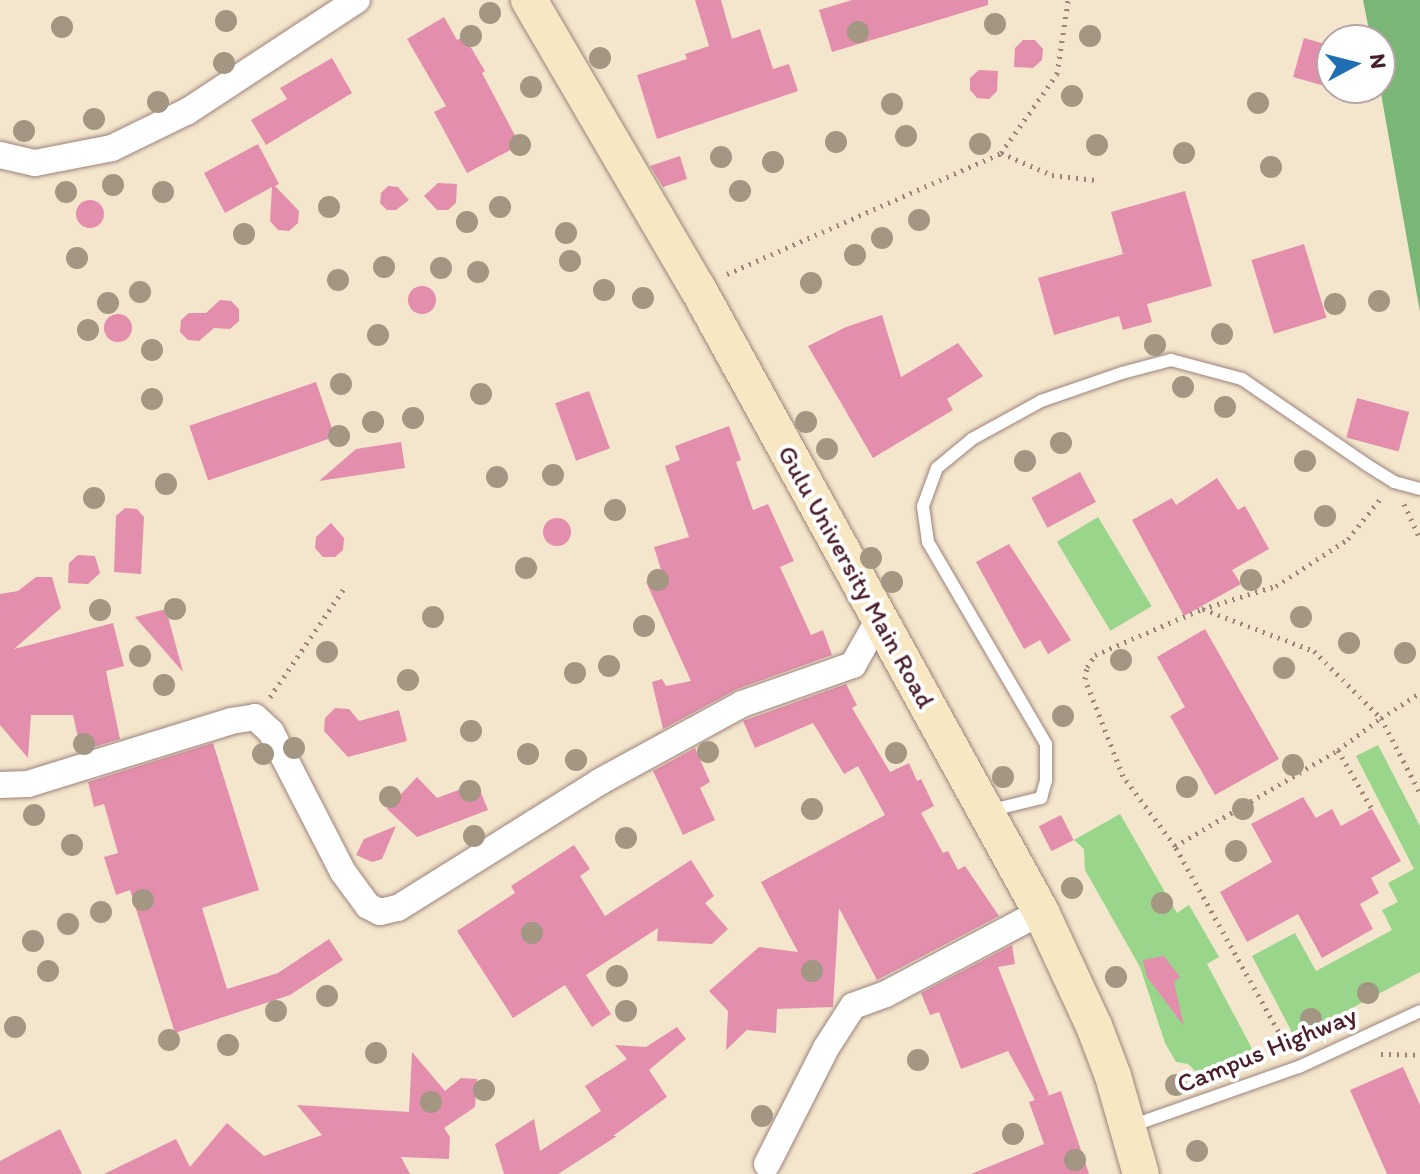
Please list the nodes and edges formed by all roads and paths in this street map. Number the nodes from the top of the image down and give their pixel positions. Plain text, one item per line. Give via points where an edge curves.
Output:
1 (357, 0) edge
2 (529, 0) edge
3 (1068, 0) edge
4 (1001, 153) junction
5 (0, 155) edge
6 (1096, 180) dead end
7 (697, 287) junction
8 (1394, 482) junction
9 (1420, 489) edge
10 (343, 590) dead end
11 (1202, 609) junction
12 (880, 617) junction
13 (1420, 693) edge
14 (255, 717) junction
15 (1381, 718) junction
16 (1338, 750) junction
17 (0, 785) edge
18 (1420, 793) edge
19 (1372, 809) dead end
20 (985, 812) junction
21 (1175, 846) junction
22 (1041, 912) junction
23 (1420, 1011) edge
24 (1299, 1067) junction
25 (1128, 1127) junction
26 (767, 1164) dead end
27 (1141, 1174) edge

1 - 5 street via 188,111 112,148 35,163
2 - 7 street, Gulu University Main Road
3 - 4 path via 1057,74
4 - 6 path via 1052,175
4 - 7 path
7 - 12 street, Gulu University Main Road
8 - 9 lane
8 - 11 path via 1348,539 1276,586
8 - 20 lane via 1242,379 1171,360 1041,401 972,439 937,468 923,506 928,542 1046,744 1041,798
10 - 14 path
11 - 15 path via 1314,651
11 - 21 path via 1095,655 1085,679 1123,776
12 - 14 street via 853,665 742,704 601,781 398,908 380,912 368,906 343,872 271,732
12 - 20 street, Gulu University Main Road
13 - 15 path
14 - 17 street via 28,784
15 - 16 path
15 - 18 path
16 - 19 path
16 - 21 path
20 - 22 street, Gulu University Main Road
21 - 24 path
22 - 25 street, Gulu University Main Road via 1094,1026
22 - 26 street via 886,994 853,1006
23 - 24 lane, Campus Highway
24 - 25 lane, Campus Highway
25 - 27 street, Gulu University Main Road

